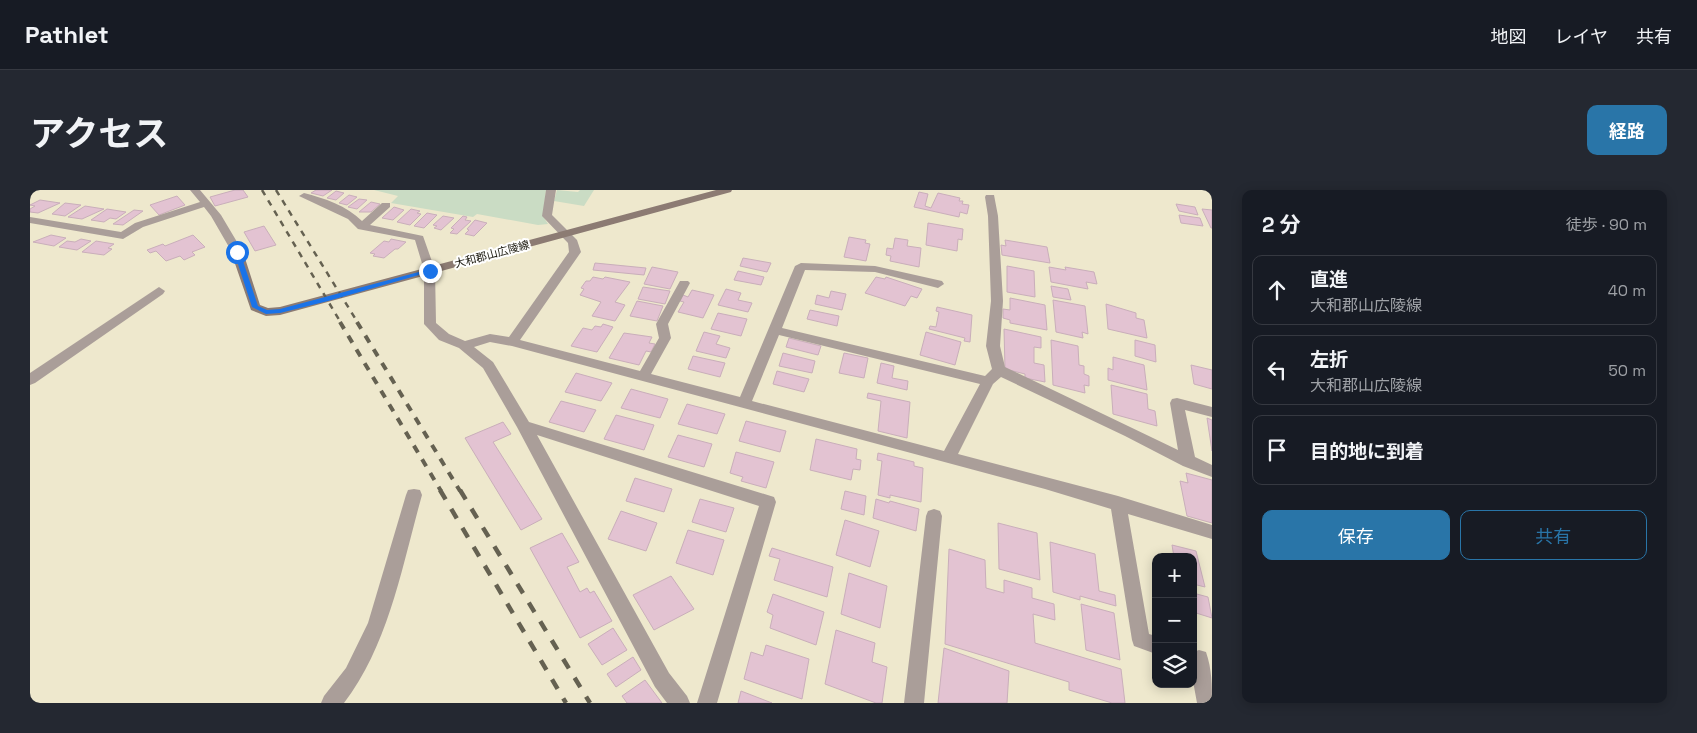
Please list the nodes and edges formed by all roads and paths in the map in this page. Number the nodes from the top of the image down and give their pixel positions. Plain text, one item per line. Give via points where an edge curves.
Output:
1 (196, 190) edge
2 (551, 190) edge
3 (727, 190) edge
4 (304, 196) dead end
5 (990, 197) dead end
6 (206, 203) junction
7 (386, 205) dead end
8 (30, 220) edge
9 (362, 227) junction
10 (564, 234) junction
11 (237, 252) joint
12 (430, 271) junction
13 (684, 283) dead end
14 (938, 284) dead end
15 (159, 290) dead end
16 (775, 330) junction
17 (512, 342) junction
18 (464, 345) junction
19 (999, 370) junction
20 (643, 377) junction
21 (30, 380) edge
22 (988, 381) junction
23 (744, 404) junction
24 (1212, 412) edge
25 (524, 426) junction
26 (948, 458) junction
27 (1188, 462) junction
28 (1212, 472) edge
29 (414, 495) dead end
30 (1118, 504) junction
31 (934, 516) dead end
32 (1212, 532) edge
33 (1152, 644) edge
34 (1202, 660) edge
35 (331, 703) edge
36 (680, 703) edge
37 (707, 703) edge
38 (914, 703) edge
39 (1207, 703) edge

1 - 6 street
2 - 10 street via 547,216
3 - 10 main road, 大和郡山広陵線
4 - 9 street via 352,217
5 - 19 street via 997,301 993,346
6 - 8 street via 139,225 124,236
6 - 11 street
7 - 9 street
9 - 12 street via 419,238
10 - 12 main road, 大和郡山広陵線
10 - 17 street via 573,242 575,252
11 - 12 main road, 大和郡山広陵線 via 255,307 266,312 326,300
12 - 18 street via 430,324 444,337
13 - 20 street via 662,324 665,338
14 - 16 street via 876,269 802,266
15 - 21 street
16 - 22 street
16 - 23 street
17 - 18 street via 490,338
17 - 20 street
18 - 25 street via 488,365
19 - 22 street
19 - 27 street
20 - 23 street
22 - 26 street
23 - 26 street
24 - 27 street via 1177,403
25 - 36 street via 662,680
25 - 37 street via 768,502
26 - 30 street
27 - 28 street
29 - 35 street via 377,624 353,675
30 - 32 street
30 - 33 street via 1141,640
31 - 38 street
34 - 39 street

